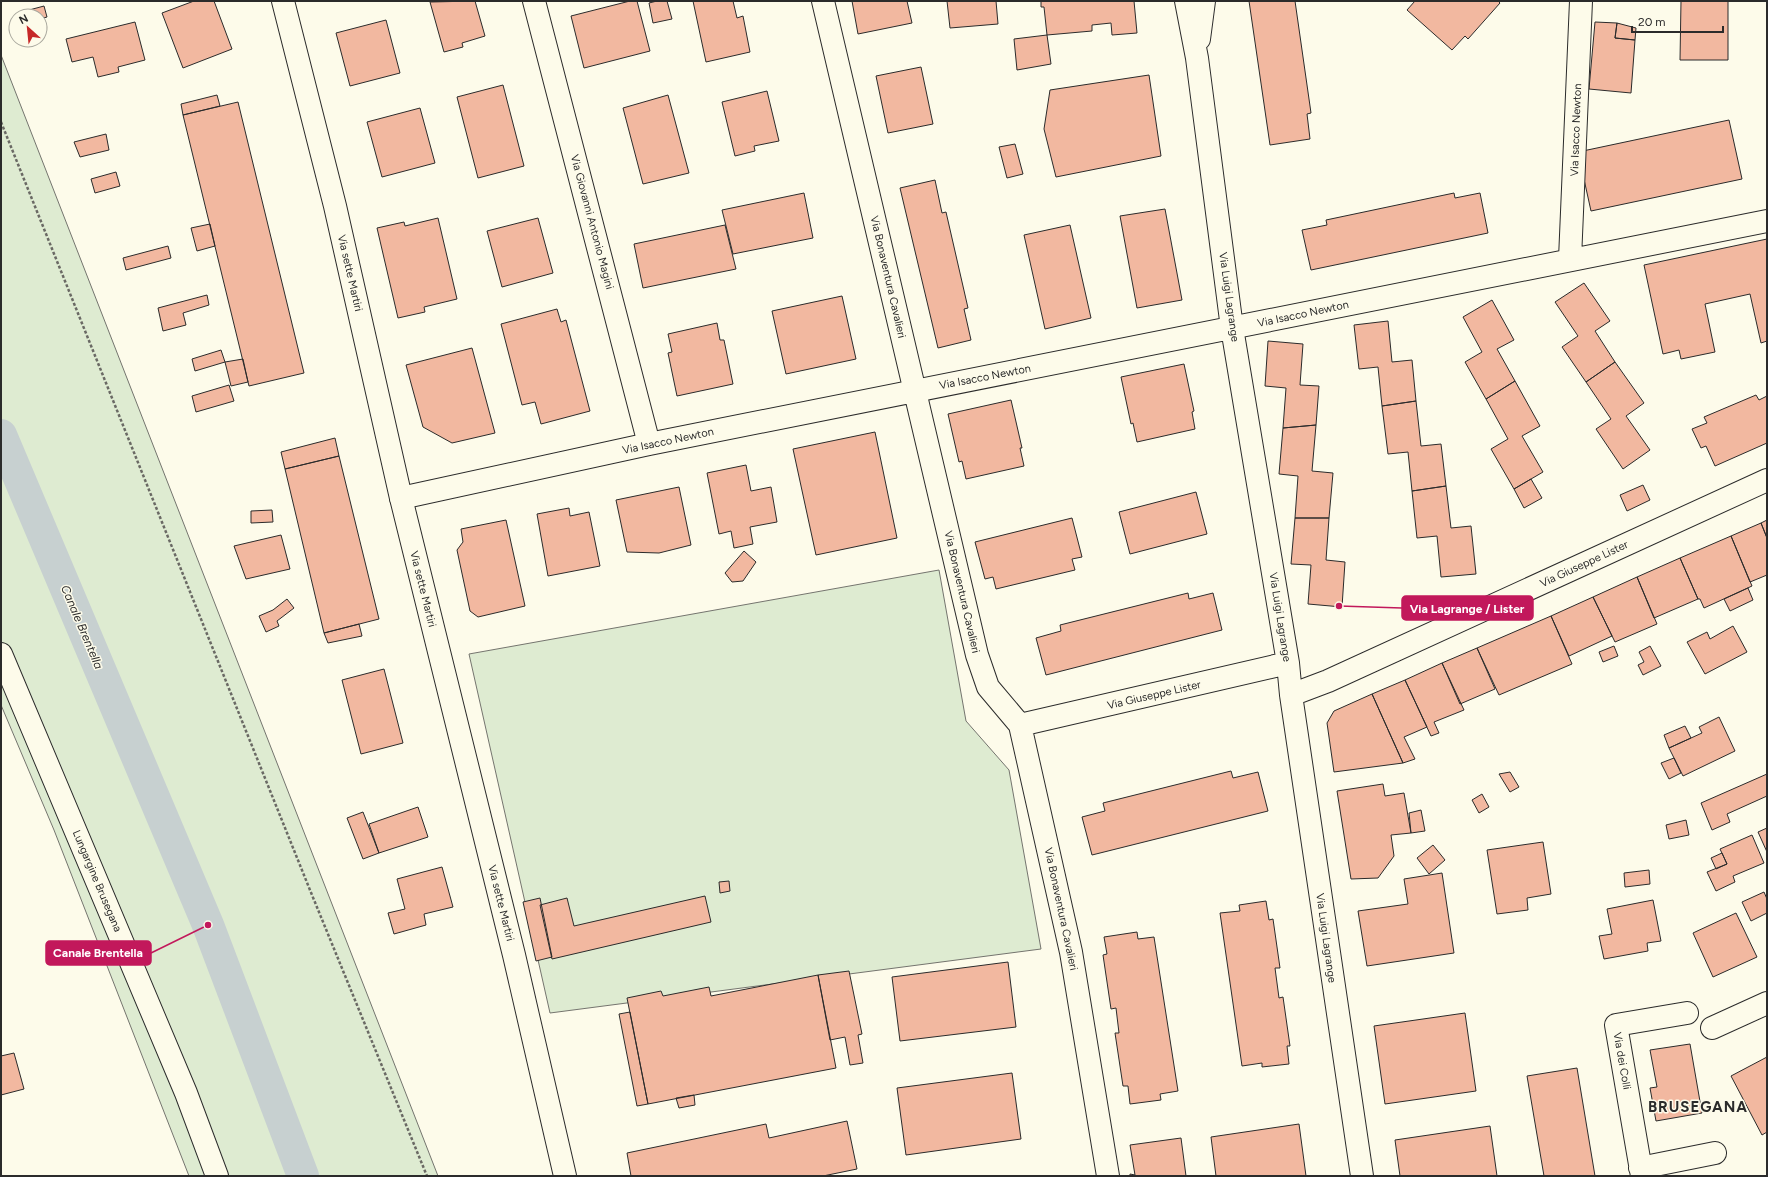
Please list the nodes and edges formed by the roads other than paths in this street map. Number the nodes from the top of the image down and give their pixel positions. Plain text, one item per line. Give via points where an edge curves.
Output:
1 (283, 1) edge
2 (534, 1) edge
3 (823, 1) edge
4 (1186, 1) edge
5 (1204, 1) edge
6 (1581, 1) edge
7 (1197, 58) junction
8 (1767, 221) edge
9 (1570, 259) junction
10 (1232, 328) junction
11 (915, 391) junction
12 (649, 444) junction
13 (1767, 480) edge
14 (401, 498) junction
15 (1, 654) edge
16 (1288, 663) junction
17 (1291, 695) junction
18 (1020, 725) junction
19 (1767, 1003) edge
20 (1686, 1013) dead end
21 (1712, 1028) dead end
22 (1716, 1153) dead end
23 (1641, 1172) edge
24 (217, 1176) edge
25 (565, 1176) edge
26 (1108, 1176) edge
27 (1362, 1176) edge

1 - 14 street, Via sette Martiri via 335,206
2 - 12 street, Via Giovanni Antonio Magini
3 - 11 street, Via Bonaventura Cavalieri
4 - 7 street
5 - 7 street
6 - 9 street, Via Isacco Newton
7 - 10 street, Via Luigi Lagrange
8 - 9 street, Via Isacco Newton
9 - 10 street, Via Isacco Newton
10 - 11 street, Via Isacco Newton
10 - 16 street, Via Luigi Lagrange
11 - 12 street, Via Isacco Newton
11 - 18 street, Via Bonaventura Cavalieri via 977,655 988,688
12 - 14 street, Via Isacco Newton
13 - 17 street, Via Giuseppe Lister
14 - 25 street, Via sette Martiri via 514,955
15 - 24 street, Lungargine Brusegana via 186,1093
16 - 17 street, Via Luigi Lagrange
16 - 18 street, Via Giuseppe Lister
17 - 27 street, Via Luigi Lagrange
18 - 26 street, Via Bonaventura Cavalieri via 1071,952
19 - 21 street
20 - 23 street, Via dei Colli via 1616,1025
22 - 23 street, Via dei Colli

